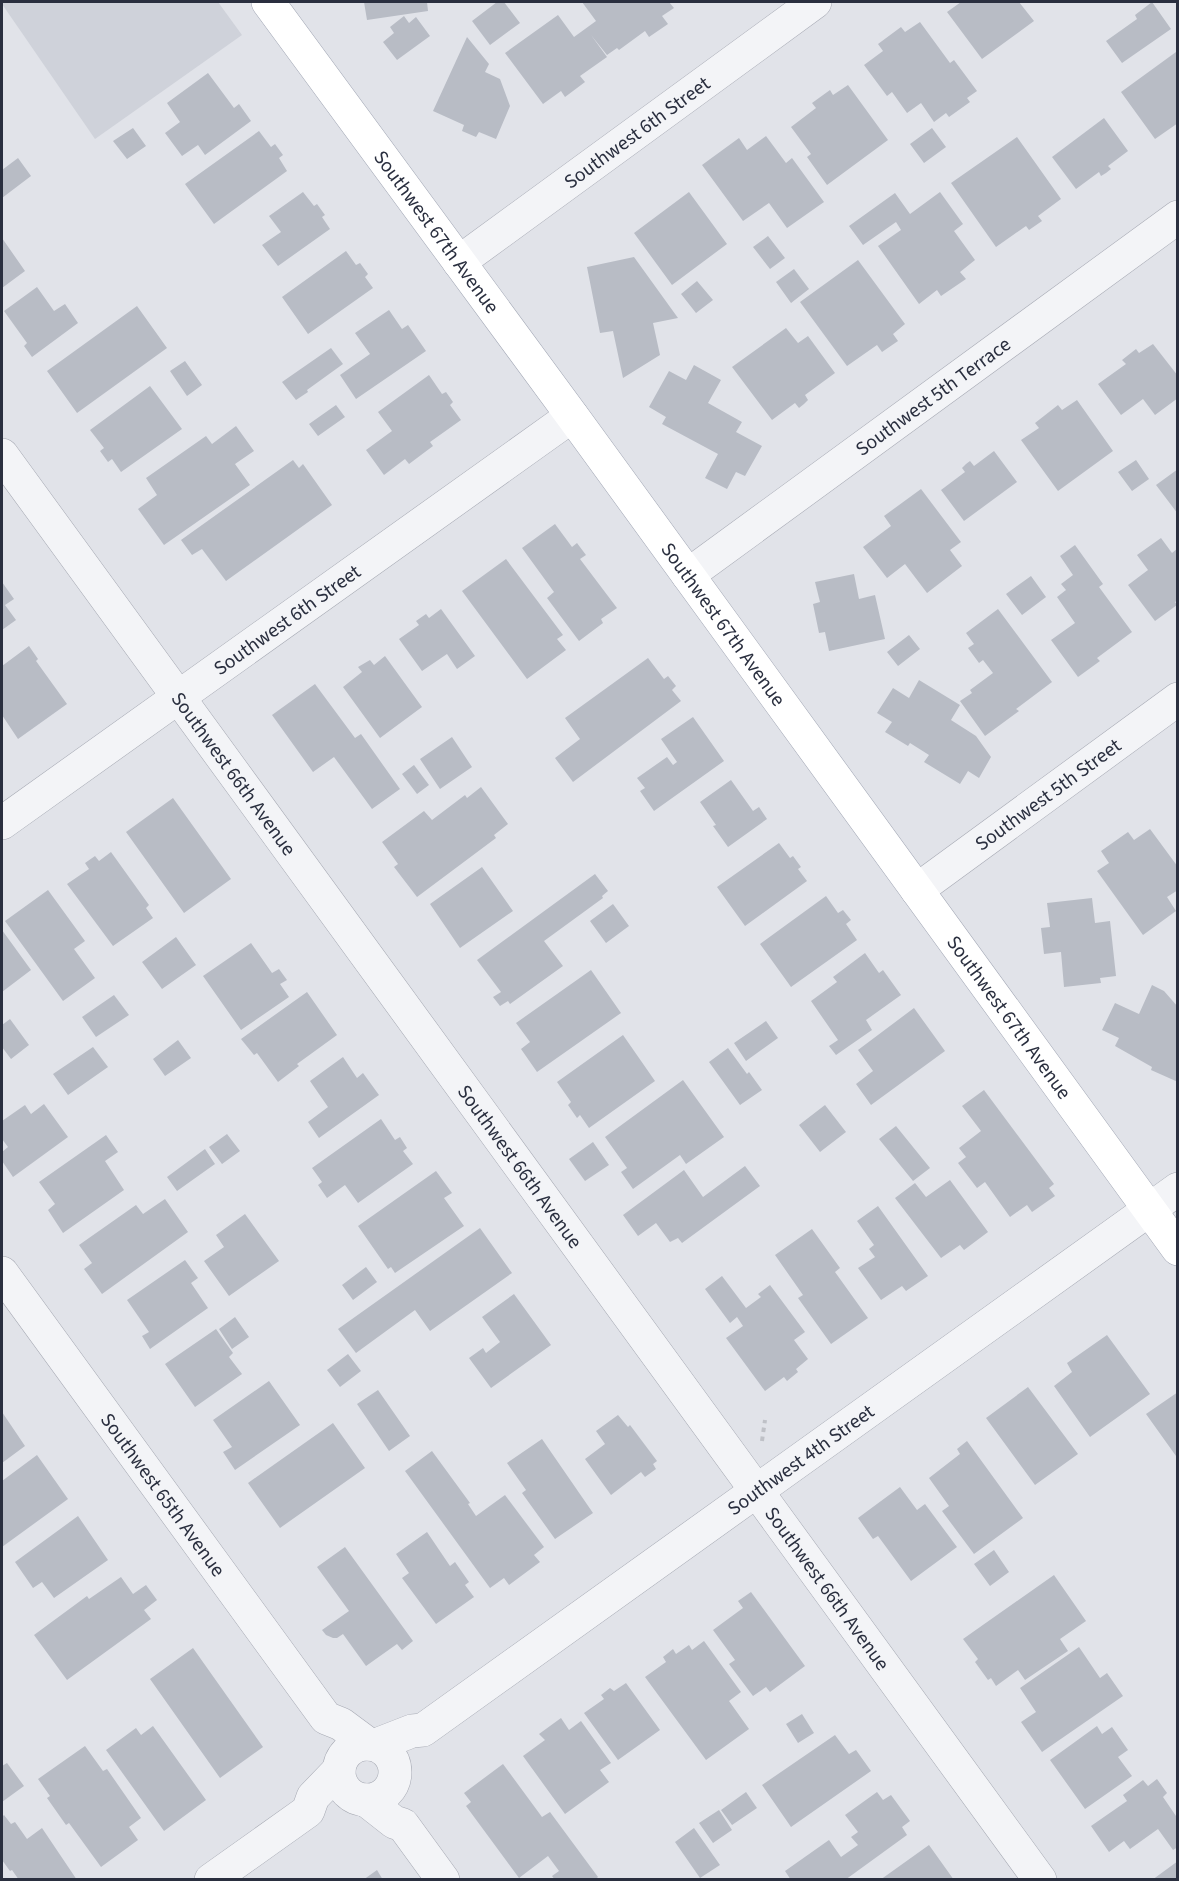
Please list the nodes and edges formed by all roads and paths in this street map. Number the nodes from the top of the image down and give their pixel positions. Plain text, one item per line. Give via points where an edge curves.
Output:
1 (268, 2) edge
2 (815, 2) edge
3 (1178, 216) edge
4 (459, 262) junction
5 (572, 416) junction
6 (2, 455) edge
7 (688, 575) junction
8 (178, 698) junction
9 (1178, 699) edge
10 (2, 823) edge
11 (917, 890) junction
12 (1178, 1190) edge
13 (1150, 1210) junction
14 (1178, 1249) edge
15 (2, 1273) edge
16 (765, 1420) dead end
17 (761, 1450) dead end
18 (757, 1492) junction
19 (326, 1718) junction
20 (423, 1730) junction
21 (372, 1745) junction
22 (339, 1768) junction
23 (394, 1777) junction
24 (362, 1800) junction
25 (308, 1811) junction
26 (404, 1825) junction
27 (211, 1880) edge
28 (443, 1880) edge
29 (1040, 1880) edge

1 - 4 main road, Southwest 67th Avenue
2 - 4 street, Southwest 6th Street
3 - 7 street, Southwest 5th Terrace
4 - 5 main road, Southwest 67th Avenue
5 - 7 main road, Southwest 67th Avenue
5 - 8 street, Southwest 6th Street
6 - 8 street, Southwest 66th Avenue
7 - 11 main road, Southwest 67th Avenue
8 - 10 street, Southwest 6th Street
8 - 18 street, Southwest 66th Avenue
9 - 11 street, Southwest 5th Street
11 - 13 main road, Southwest 67th Avenue
12 - 13 street, Southwest 4th Street
13 - 14 main road, Southwest 67th Avenue
13 - 18 street, Southwest 4th Street
15 - 19 street, Southwest 65th Avenue
16 - 17 path
18 - 20 street, Southwest 4th Street
18 - 29 street, Southwest 66th Avenue
19 - 21 street, Southwest 65th Avenue
19 - 22 street, Southwest 65th Avenue via 326,1731
20 - 21 street, Southwest 4th Street
20 - 23 street, Southwest 4th Street via 421,1743
21 - 22 street, Southwest 4th Street via 349,1750
21 - 23 street via 390,1756
22 - 24 street via 346,1791
22 - 25 street, Southwest 4th Street via 313,1797
23 - 24 street, Southwest 4th Street via 383,1795
23 - 26 street via 405,1815
24 - 25 street, Southwest 4th Street
24 - 26 street
25 - 27 street, Southwest 4th Street
26 - 28 street

